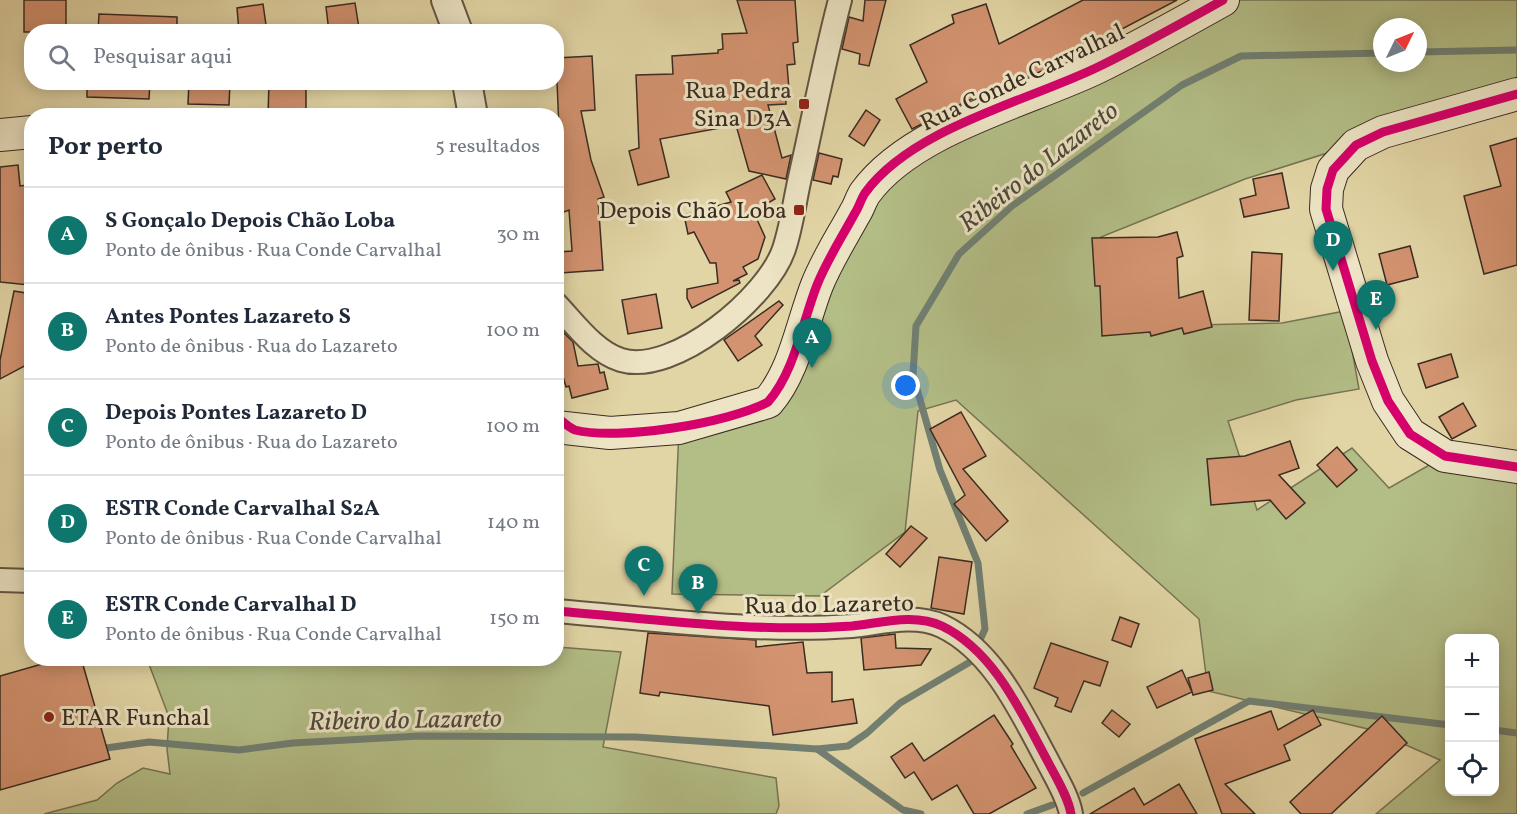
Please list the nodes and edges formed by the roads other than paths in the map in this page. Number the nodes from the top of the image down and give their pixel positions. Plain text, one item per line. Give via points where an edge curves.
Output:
1 (446, 0) edge
2 (840, 0) edge
3 (1223, 0) edge
4 (455, 24) edge
5 (468, 90) edge
6 (1517, 94) edge
7 (472, 108) edge
8 (24, 133) edge
9 (0, 135) edge
10 (564, 312) edge
11 (564, 425) edge
12 (1517, 467) edge
13 (0, 580) edge
14 (24, 580) edge
15 (564, 612) edge
16 (1071, 814) edge

1 - 4 street
2 - 10 street via 784,250 759,290 718,328 690,346 636,363 609,355
3 - 11 main road, Rua Conde Carvalhal via 1097,68 1004,105 914,149 887,168 864,194 836,246 776,393 768,402 679,428 609,433
5 - 7 street
6 - 12 main road via 1383,132 1356,145 1333,170 1326,210 1372,362 1388,401 1410,434 1445,456
8 - 9 main road
13 - 14 street
15 - 16 street, Rua do Lazareto via 774,629 913,619 940,626 968,642 1015,700

